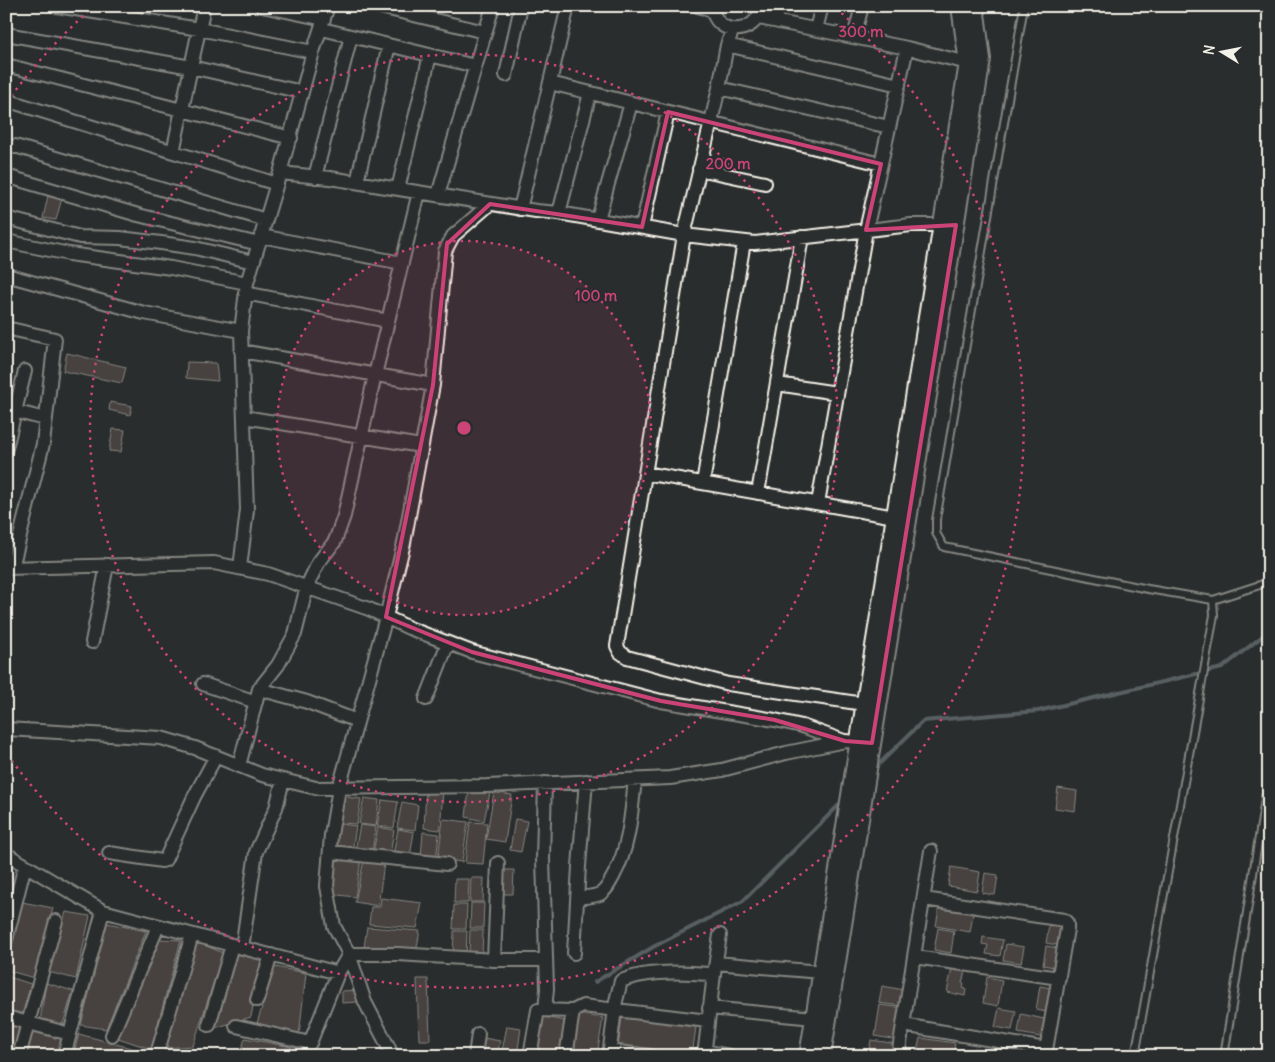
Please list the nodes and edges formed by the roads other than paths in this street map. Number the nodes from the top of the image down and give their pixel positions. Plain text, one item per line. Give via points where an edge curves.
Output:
1 (57, 6) edge
2 (204, 6) edge
3 (262, 6) edge
4 (328, 6) edge
5 (376, 6) edge
6 (493, 6) edge
7 (521, 6) edge
8 (568, 6) edge
9 (698, 6) edge
10 (779, 6) edge
11 (822, 6) edge
12 (862, 6) edge
13 (960, 6) edge
14 (975, 6) edge
15 (1024, 6) edge
16 (712, 8) edge
17 (761, 12) edge
18 (775, 21) junction
19 (323, 24) junction
20 (199, 29) junction
21 (733, 29) junction
22 (816, 29) junction
23 (485, 32) junction
24 (6, 34) edge
25 (351, 36) junction
26 (854, 37) junction
27 (389, 45) junction
28 (727, 45) junction
29 (907, 48) junction
30 (314, 52) junction
31 (430, 55) junction
32 (968, 63) junction
33 (6, 65) edge
34 (475, 66) junction
35 (191, 67) junction
36 (506, 75) dead end
37 (550, 83) junction
38 (899, 85) junction
39 (719, 88) junction
40 (302, 92) junction
41 (590, 93) junction
42 (6, 100) edge
43 (630, 103) junction
44 (182, 109) junction
45 (668, 112) junction
46 (710, 123) junction
47 (889, 127) junction
48 (291, 138) junction
49 (6, 149) edge
50 (173, 152) junction
51 (881, 164) junction
52 (700, 169) junction
53 (6, 176) edge
54 (315, 177) junction
55 (279, 178) junction
56 (357, 182) junction
57 (765, 183) dead end
58 (398, 189) junction
59 (419, 192) junction
60 (438, 195) junction
61 (490, 204) junction
62 (520, 209) junction
63 (559, 213) junction
64 (6, 218) edge
65 (266, 220) junction
66 (598, 220) junction
67 (949, 225) junction
68 (642, 227) junction
69 (866, 230) junction
70 (684, 235) junction
71 (802, 237) junction
72 (260, 240) junction
73 (6, 241) edge
74 (744, 242) junction
75 (253, 262) junction
76 (402, 263) junction
77 (6, 275) edge
78 (246, 288) junction
79 (388, 321) junction
80 (6, 328) edge
81 (241, 331) junction
82 (241, 351) junction
83 (25, 370) dead end
84 (375, 375) junction
85 (777, 384) junction
86 (433, 385) junction
87 (837, 393) junction
88 (11, 410) edge
89 (244, 417) junction
90 (45, 419) junction
91 (362, 436) junction
92 (421, 446) junction
93 (6, 448) edge
94 (645, 473) junction
95 (703, 483) junction
96 (758, 493) junction
97 (818, 503) junction
98 (895, 517) junction
99 (107, 565) junction
100 (9, 568) edge
101 (240, 568) junction
102 (1269, 582) edge
103 (307, 586) junction
104 (1213, 600) junction
105 (386, 617) junction
106 (92, 642) dead end
107 (448, 643) junction
108 (203, 684) dead end
109 (259, 689) junction
110 (426, 698) dead end
111 (256, 702) junction
112 (864, 704) junction
113 (357, 721) junction
114 (6, 729) edge
115 (860, 745) junction
116 (216, 756) junction
117 (239, 766) junction
118 (1269, 774) edge
119 (283, 780) junction
120 (635, 780) junction
121 (586, 782) junction
122 (545, 783) junction
123 (339, 788) junction
124 (855, 803) junction
125 (931, 851) dead end
126 (330, 852) junction
127 (109, 853) dead end
128 (6, 854) edge
129 (447, 864) dead end
130 (498, 864) dead end
131 (25, 866) junction
132 (577, 898) junction
133 (924, 898) junction
134 (103, 911) junction
135 (56, 921) dead end
136 (158, 926) junction
137 (192, 935) junction
138 (720, 935) dead end
139 (6, 940) edge
140 (237, 947) junction
141 (574, 953) dead end
142 (349, 954) junction
143 (270, 956) junction
144 (914, 957) junction
145 (494, 960) junction
146 (546, 960) junction
147 (715, 968) junction
148 (821, 972) junction
149 (338, 974) junction
150 (1059, 978) junction
151 (257, 1000) dead end
152 (545, 1010) junction
153 (615, 1010) junction
154 (574, 1011) junction
155 (709, 1014) junction
156 (6, 1017) edge
157 (814, 1018) junction
158 (28, 1023) junction
159 (209, 1025) dead end
160 (903, 1025) junction
161 (236, 1026) dead end
162 (70, 1034) junction
163 (478, 1034) dead end
164 (112, 1035) dead end
165 (1046, 1052) edge
166 (609, 1053) edge
167 (704, 1053) edge
168 (157, 1054) dead end
169 (19, 1056) edge
170 (64, 1056) edge
171 (391, 1056) edge
172 (475, 1056) edge
173 (530, 1056) edge
174 (566, 1056) edge
175 (650, 1056) edge
176 (730, 1056) edge
177 (808, 1056) edge
178 (822, 1056) edge
179 (898, 1056) edge
180 (1136, 1056) edge
181 (1224, 1056) edge

1 - 20 street
2 - 20 street
3 - 19 street
4 - 19 street
5 - 23 street
6 - 23 street
7 - 36 street
8 - 37 street
9 - 16 street
10 - 18 street
11 - 22 street
12 - 26 street
13 - 32 street
14 - 67 street via 982,59
15 - 104 lane via 936,533 944,547
16 - 21 street via 716,19
17 - 18 street
17 - 21 street via 752,25
18 - 22 street
19 - 25 street
19 - 30 street
20 - 30 street
20 - 35 street
21 - 28 street
22 - 26 street
23 - 34 street
24 - 35 street
25 - 27 street
25 - 54 street
26 - 29 street
27 - 31 street
27 - 56 street
28 - 38 street
28 - 39 street
29 - 32 street
29 - 38 street
30 - 40 street
31 - 34 street
31 - 58 street
32 - 67 street
33 - 44 street
34 - 60 street
35 - 40 street
35 - 44 street
37 - 41 street
37 - 62 street
38 - 47 street
39 - 46 street
39 - 47 street
40 - 48 street
41 - 43 street
41 - 63 street
42 - 50 street
43 - 45 street
43 - 66 street
44 - 48 street
44 - 50 street
45 - 46 street
45 - 68 street
46 - 51 street
46 - 52 street
47 - 51 street
48 - 55 street
49 - 65 street via 15,146
50 - 55 street
51 - 69 street
52 - 57 street
52 - 70 street
53 - 72 street via 138,215
54 - 55 street
54 - 56 street
55 - 65 street
56 - 58 street
58 - 59 street
59 - 60 street
59 - 76 street
60 - 61 street
61 - 62 street
61 - 86 street via 453,236 444,251
62 - 63 street
63 - 66 street
64 - 75 street via 80,238 161,243
65 - 72 street
66 - 68 street
67 - 69 street
67 - 98 street
67 - 115 street
68 - 70 street
69 - 71 street
69 - 87 street
70 - 74 street
70 - 94 street
71 - 74 street
71 - 85 street
72 - 75 street
72 - 76 street
73 - 78 street via 171,268
74 - 95 street
75 - 78 street
76 - 79 street
77 - 81 street via 144,313
78 - 79 street
78 - 81 street
79 - 84 street
80 - 90 street via 55,339
81 - 82 street
82 - 84 street
82 - 89 street
83 - 88 street
84 - 86 street
84 - 91 street
85 - 87 street
85 - 96 street
86 - 92 street
87 - 97 street
88 - 90 street
88 - 93 street
89 - 91 street
89 - 101 street via 247,510
90 - 100 street via 42,444
91 - 92 street
91 - 103 street via 335,541 318,563
92 - 105 street via 404,543
94 - 95 street
94 - 112 street via 619,626 617,646 620,652 627,657 728,684
95 - 96 street
96 - 97 street
97 - 98 street
98 - 112 street
99 - 100 street
99 - 101 street via 214,563
99 - 106 street
101 - 103 street
102 - 104 lane
103 - 105 street
103 - 109 street via 295,634 278,665
104 - 180 lane via 1214,615 1204,675
105 - 107 street
105 - 113 street
107 - 110 street
107 - 115 street via 662,701 775,720
108 - 111 street
109 - 111 street
109 - 113 street
111 - 117 street
112 - 115 street
113 - 123 street
114 - 116 street via 161,738
115 - 120 street via 786,752 722,770
115 - 124 street
116 - 117 street
116 - 127 street via 165,860
117 - 119 street
118 - 181 lane
119 - 123 street via 316,788
119 - 140 street via 276,808 260,840 254,861
120 - 121 street
120 - 132 street via 629,835 617,869 602,893
121 - 122 street
121 - 132 street
122 - 123 street
122 - 146 street
123 - 126 street
124 - 148 street
124 - 178 street
125 - 133 street
126 - 129 street
126 - 142 street via 327,886 334,926
128 - 131 street
130 - 145 street
131 - 134 street
131 - 139 street
132 - 141 street
133 - 144 street
133 - 150 street via 1064,920 1067,928
134 - 136 street
134 - 162 street
135 - 158 street
136 - 137 street
136 - 164 street
137 - 140 street
137 - 168 street
138 - 147 street
140 - 143 street
140 - 159 street
142 - 145 street
142 - 149 street
142 - 171 street via 365,1002 390,1048
143 - 149 street
143 - 151 street
144 - 150 street
144 - 160 street
145 - 146 street
146 - 152 street
147 - 148 street
147 - 153 street via 633,975 621,981
147 - 155 street
148 - 157 street
149 - 161 street via 310,1043
150 - 165 street
152 - 154 street
152 - 173 street via 538,1010
153 - 154 street via 583,1006
153 - 155 street
153 - 166 street
154 - 174 street
155 - 157 street
155 - 167 street
156 - 158 street
157 - 177 street
158 - 162 street
158 - 169 street
160 - 165 street
160 - 179 street
162 - 170 street
163 - 172 street
166 - 175 street
167 - 176 street

